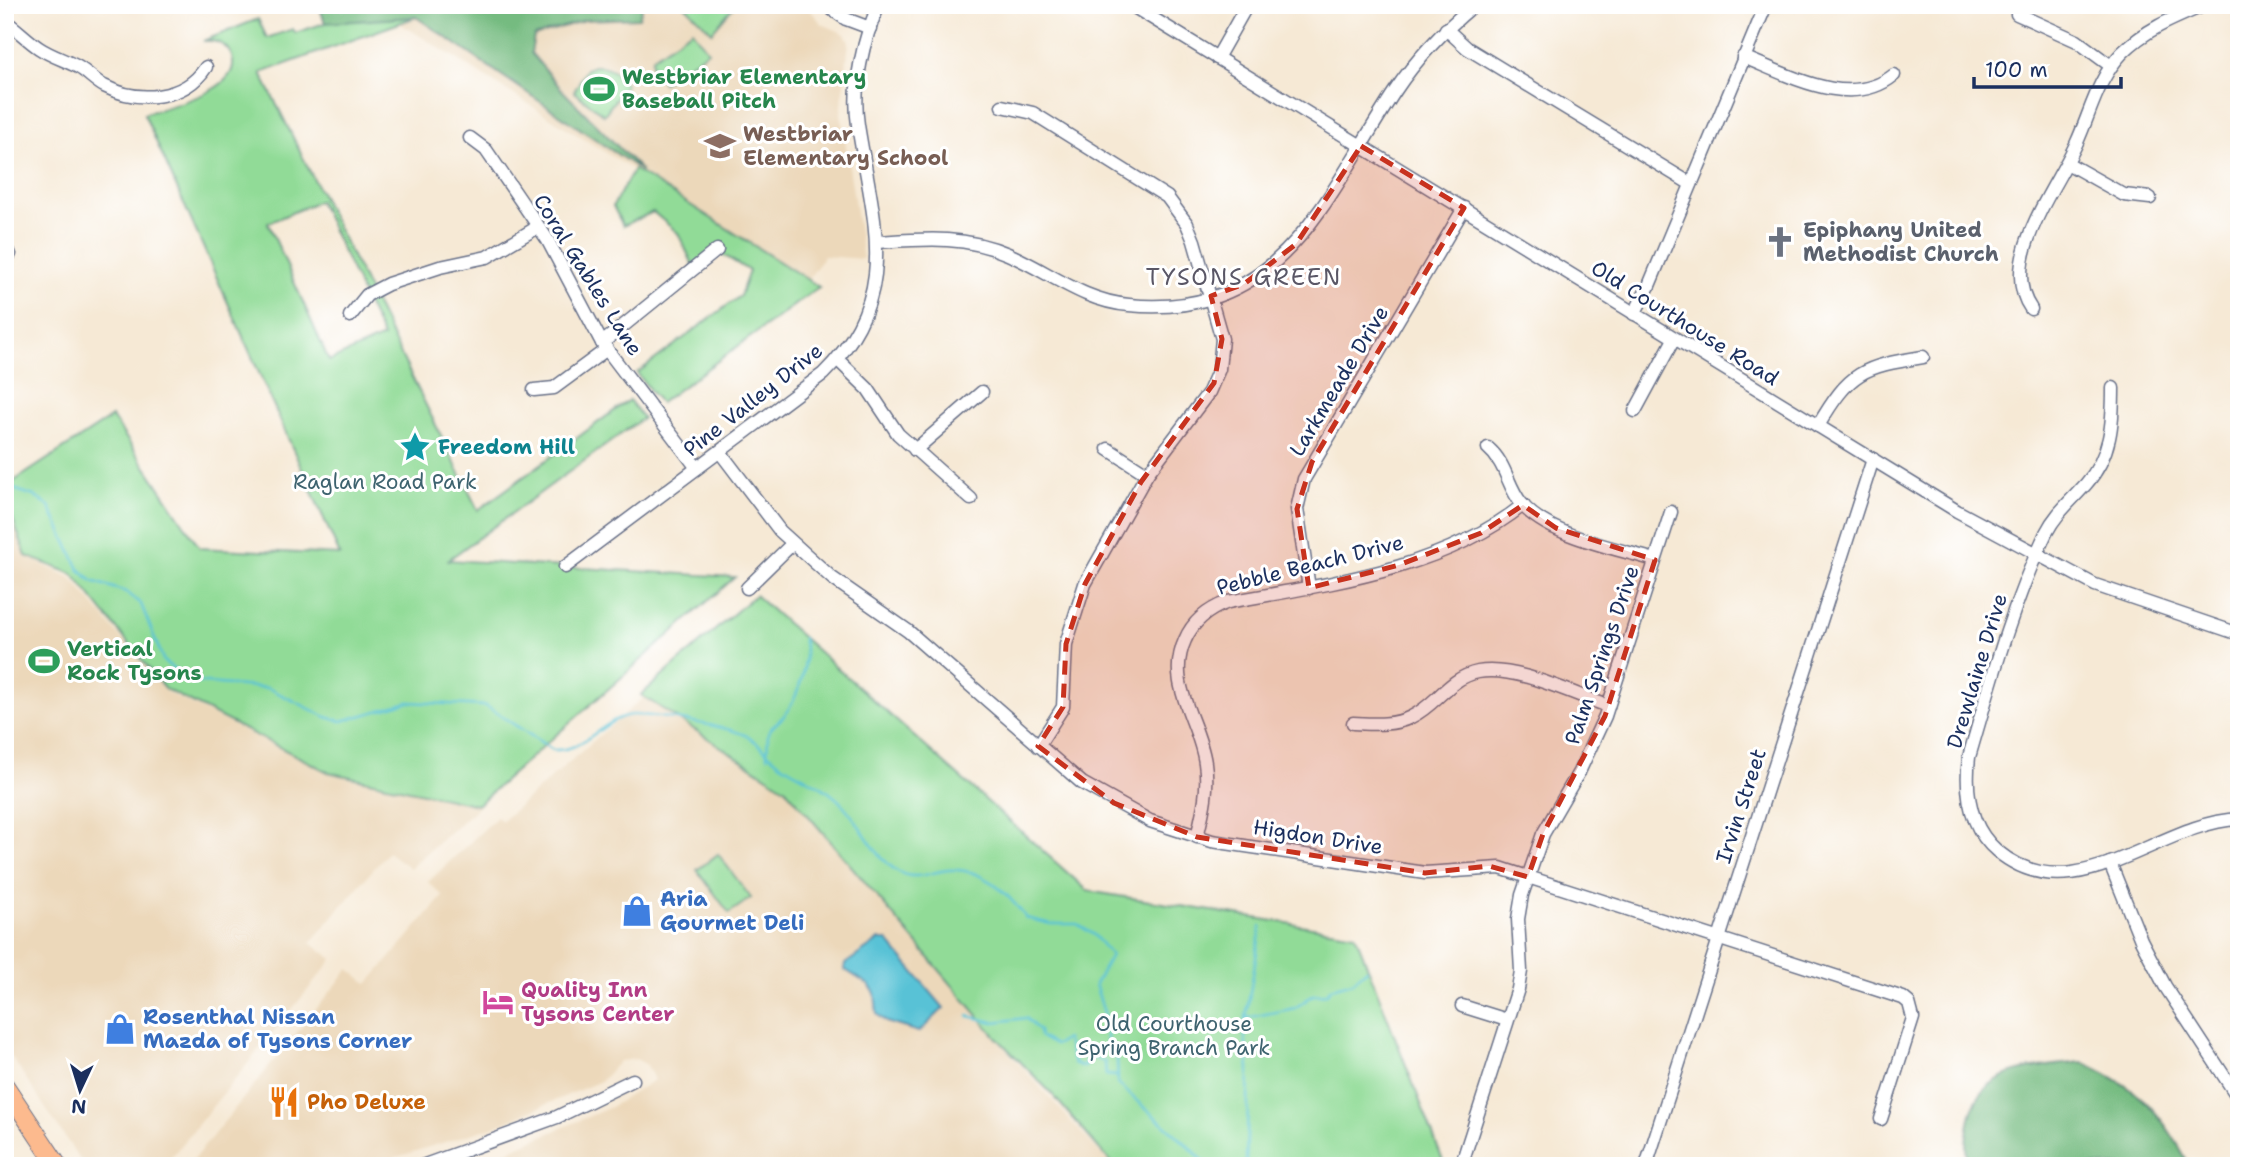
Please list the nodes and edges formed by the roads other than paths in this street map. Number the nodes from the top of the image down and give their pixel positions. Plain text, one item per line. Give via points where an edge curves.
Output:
1 (826, 5) edge
2 (879, 5) edge
3 (1130, 5) edge
4 (1247, 5) edge
5 (1474, 5) edge
6 (1766, 5) edge
7 (2204, 5) edge
8 (2017, 14) dead end
9 (5, 21) edge
10 (870, 27) junction
11 (1446, 29) junction
12 (1743, 57) junction
13 (1217, 58) junction
14 (2111, 66) junction
15 (205, 67) dead end
16 (1894, 75) dead end
17 (1003, 106) dead end
18 (470, 138) dead end
19 (1361, 146) junction
20 (2067, 163) junction
21 (1691, 184) junction
22 (2150, 198) dead end
23 (1464, 208) junction
24 (538, 227) junction
25 (878, 242) junction
26 (717, 250) dead end
27 (1211, 296) junction
28 (2032, 309) dead end
29 (1634, 314) junction
30 (350, 316) dead end
31 (1674, 339) junction
32 (605, 346) junction
33 (1923, 357) dead end
34 (838, 360) junction
35 (2113, 388) dead end
36 (534, 390) dead end
37 (982, 392) dead end
38 (1635, 411) dead end
39 (1818, 426) junction
40 (1488, 448) dead end
41 (1108, 449) dead end
42 (915, 450) junction
43 (720, 452) junction
44 (1874, 459) junction
45 (697, 468) junction
46 (1147, 474) junction
47 (971, 499) dead end
48 (1523, 505) junction
49 (1671, 512) dead end
50 (792, 544) junction
51 (2037, 555) junction
52 (1655, 561) junction
53 (565, 567) dead end
54 (747, 588) dead end
55 (1309, 588) junction
56 (2239, 634) edge
57 (1608, 706) junction
58 (1353, 723) dead end
59 (1038, 746) junction
60 (2239, 819) edge
61 (1197, 837) junction
62 (2110, 863) junction
63 (1528, 877) junction
64 (1719, 937) junction
65 (1462, 1006) dead end
66 (1507, 1020) junction
67 (634, 1080) dead end
68 (5, 1086) edge
69 (2239, 1099) edge
70 (1881, 1119) dead end
71 (58, 1166) edge
72 (422, 1166) edge
73 (1461, 1166) edge
74 (1646, 1166) edge

1 - 10 street via 845,19
2 - 10 street, Pine Valley Drive
3 - 13 street, Old Courthouse Road
4 - 13 street
5 - 11 street
6 - 12 street
7 - 14 street via 2154,27
8 - 14 street via 2077,41
9 - 15 street via 38,48 123,93 144,97 175,92 194,82
10 - 25 street, Pine Valley Drive via 857,110
11 - 19 street via 1413,66
11 - 21 street via 1466,48
12 - 16 street via 1831,89 1865,89
12 - 21 street
13 - 19 street, Old Courthouse Road
14 - 20 street
17 - 27 street via 1033,113 1167,197 1187,224
18 - 24 street, Coral Gables Lane via 485,150
19 - 23 street, Old Courthouse Road
19 - 27 street via 1296,244 1254,278
20 - 22 street via 2124,195
20 - 28 street via 2036,217 2026,245 2022,285
21 - 29 street
23 - 29 street, Old Courthouse Road
23 - 55 street, Larkmeade Drive via 1304,479 1297,509
24 - 30 street via 486,257 388,284 367,295
24 - 32 street, Coral Gables Lane
25 - 27 street via 930,237 979,244 1011,255 1080,293 1123,305 1161,307
25 - 34 street, Pine Valley Drive via 868,310
26 - 32 street
27 - 46 street via 1222,340 1219,369 1209,392
29 - 31 street, Old Courthouse Road
31 - 38 street
31 - 39 street, Old Courthouse Road
32 - 36 street via 554,388
32 - 45 street, Coral Gables Lane
33 - 39 street via 1858,373 1838,393
34 - 42 street via 862,382 898,435
34 - 43 street, Pine Valley Drive
35 - 51 street, Drewlaine Drive via 2105,455 2088,482 2059,512
37 - 42 street
39 - 44 street, Old Courthouse Road
40 - 48 street via 1503,463
41 - 46 street
42 - 47 street
43 - 45 street, Pine Valley Drive
43 - 50 street, Higdon Drive
44 - 51 street, Old Courthouse Road
44 - 64 street, Irvin Street
45 - 53 street, Pine Valley Drive
46 - 59 street via 1076,603 1066,643 1063,707
48 - 52 street via 1556,528
48 - 55 street, Pebble Beach Drive via 1481,533 1399,565
49 - 52 street, Palm Springs Drive
50 - 54 street
50 - 59 street, Higdon Drive via 908,631
51 - 56 street, Old Courthouse Road via 2095,585
51 - 62 street, Drewlaine Drive via 1969,757 1971,809 1992,847 2030,869 2075,874
52 - 57 street, Palm Springs Drive
55 - 61 street, Pebble Beach Drive via 1216,607 1195,622 1184,641 1178,661 1180,687 1201,745 1207,781
57 - 58 street via 1521,676 1490,671 1454,682 1406,720
57 - 63 street, Palm Springs Drive via 1592,749 1543,834
59 - 61 street, Higdon Drive via 1114,803
60 - 62 street, Drewlaine Drive via 2210,823
61 - 63 street, Higdon Drive via 1425,873 1489,866
62 - 69 street via 2165,986
63 - 64 street, Higdon Drive
63 - 66 street, Palm Springs Drive via 1518,919 1521,971
64 - 70 street, Higdon Drive via 1909,1003 1913,1017
64 - 74 street, Irvin Street
65 - 66 street
66 - 73 street, Palm Springs Drive
67 - 72 street via 557,1117
68 - 71 highway

